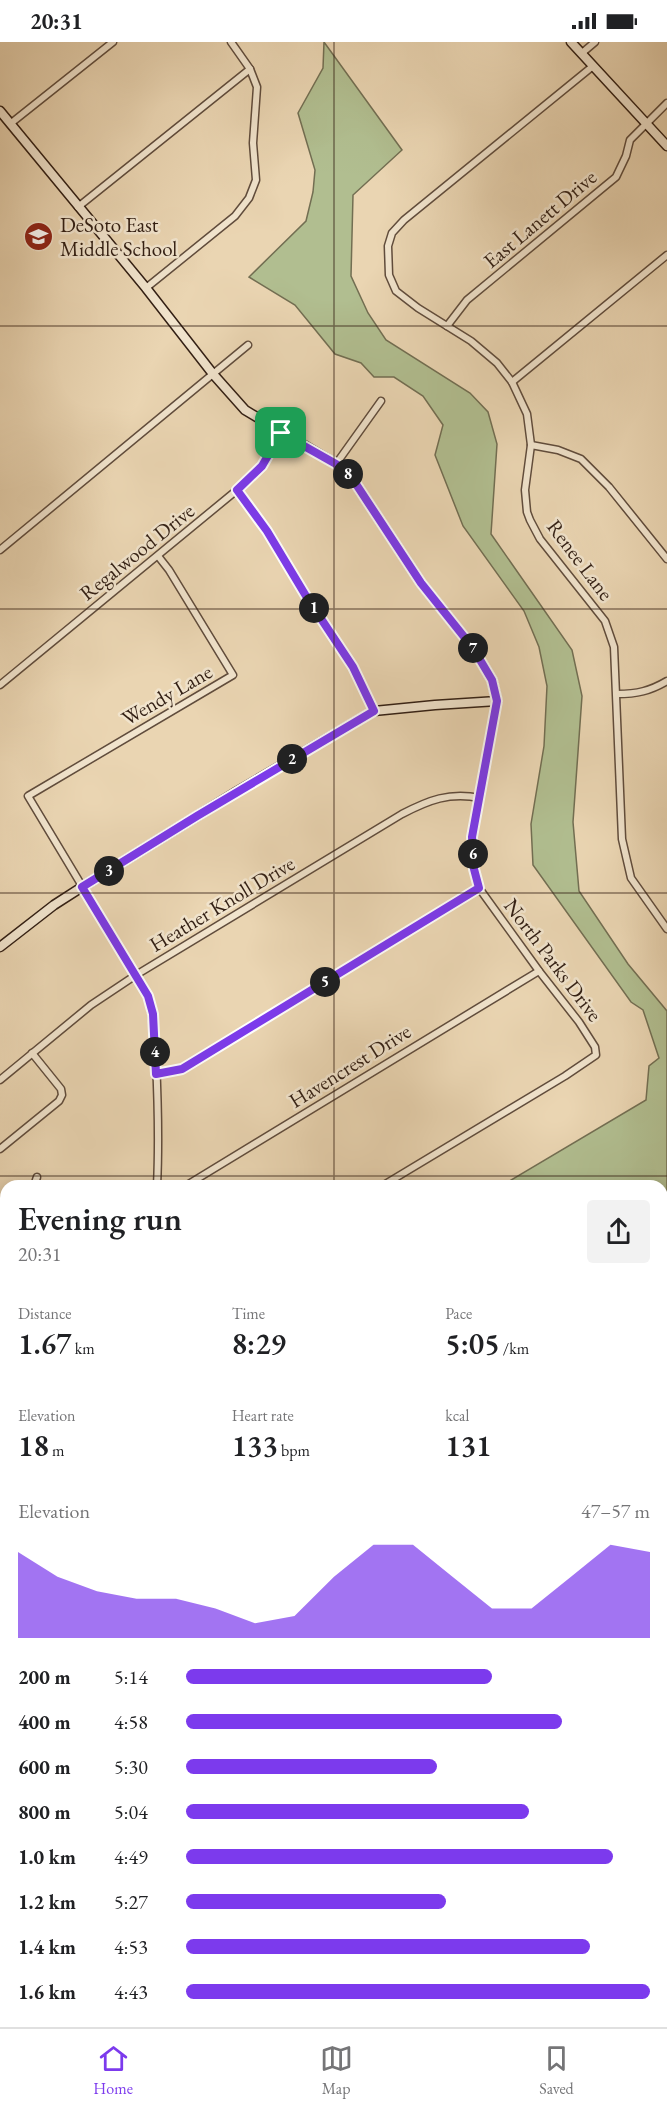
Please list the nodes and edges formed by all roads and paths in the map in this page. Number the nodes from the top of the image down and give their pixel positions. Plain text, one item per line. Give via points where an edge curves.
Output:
1 (113, 42) edge
2 (231, 42) edge
3 (571, 42) edge
4 (595, 42) edge
5 (582, 53) junction
6 (593, 66) junction
7 (250, 69) junction
8 (667, 103) edge
9 (0, 111) edge
10 (645, 123) junction
11 (10, 124) junction
12 (667, 146) edge
13 (78, 207) junction
14 (667, 255) edge
15 (146, 288) junction
16 (447, 326) junction
17 (248, 345) dead end
18 (213, 374) junction
19 (512, 382) junction
20 (381, 400) dead end
21 (281, 433) junction
22 (531, 445) junction
23 (336, 464) junction
24 (237, 490) junction
25 (0, 550) edge
26 (158, 556) junction
27 (667, 559) edge
28 (667, 681) edge
29 (0, 685) edge
30 (617, 694) junction
31 (497, 701) junction
32 (374, 711) junction
33 (480, 798) junction
34 (82, 887) junction
35 (479, 888) junction
36 (667, 929) edge
37 (0, 947) edge
38 (539, 971) junction
39 (136, 975) junction
40 (32, 1053) junction
41 (156, 1074) junction
42 (0, 1080) edge
43 (0, 1149) edge
44 (37, 1177) dead end
45 (36, 1180) edge
46 (157, 1180) edge
47 (195, 1180) edge
48 (392, 1180) edge

1 - 11 street
2 - 7 street
3 - 5 street
4 - 5 street
5 - 6 street
6 - 10 street
6 - 16 street, Renee Lane via 392,233 387,263 396,291
7 - 13 street
7 - 15 street via 257,87 253,143 256,180 249,198 235,216
8 - 10 street, East Lanett Drive
9 - 11 street, North Parks Drive
10 - 12 street
10 - 16 street, East Lanett Drive via 630,140 616,177 467,300
11 - 13 street, North Parks Drive
13 - 15 street, North Parks Drive
14 - 19 street
15 - 18 street, North Parks Drive
16 - 19 street, Renee Lane via 497,363
17 - 18 street
18 - 21 street, North Parks Drive via 245,410
18 - 25 street
19 - 22 street, Renee Lane via 527,414
20 - 23 street
21 - 23 street, North Parks Drive
21 - 24 street, Regalwood Drive via 262,466
22 - 27 street via 581,459
22 - 30 street, Renee Lane via 525,490 527,512 540,539 605,621 614,647
23 - 31 street, North Parks Drive via 354,481 421,583 473,648 492,680
24 - 26 street, Regalwood Drive
24 - 32 street via 353,667
26 - 29 street, Regalwood Drive
26 - 34 street, Wendy Lane via 233,675 28,796
28 - 30 street via 637,694
30 - 36 street, Renee Lane via 622,839 631,879
31 - 32 street
31 - 33 street, North Parks Drive
32 - 34 street
33 - 35 street, North Parks Drive via 472,837
33 - 39 street, Heather Knoll Drive via 459,795 430,800 402,814
34 - 37 street
34 - 39 street
35 - 38 street, North Parks Drive
35 - 41 street via 182,1069
38 - 47 street, Havencrest Drive
38 - 48 street, North Parks Drive via 596,1047 596,1055
39 - 40 street, Heather Knoll Drive
39 - 41 street via 153,1014
40 - 42 street, Heather Knoll Drive
40 - 43 street via 62,1095
41 - 46 street
44 - 45 street

